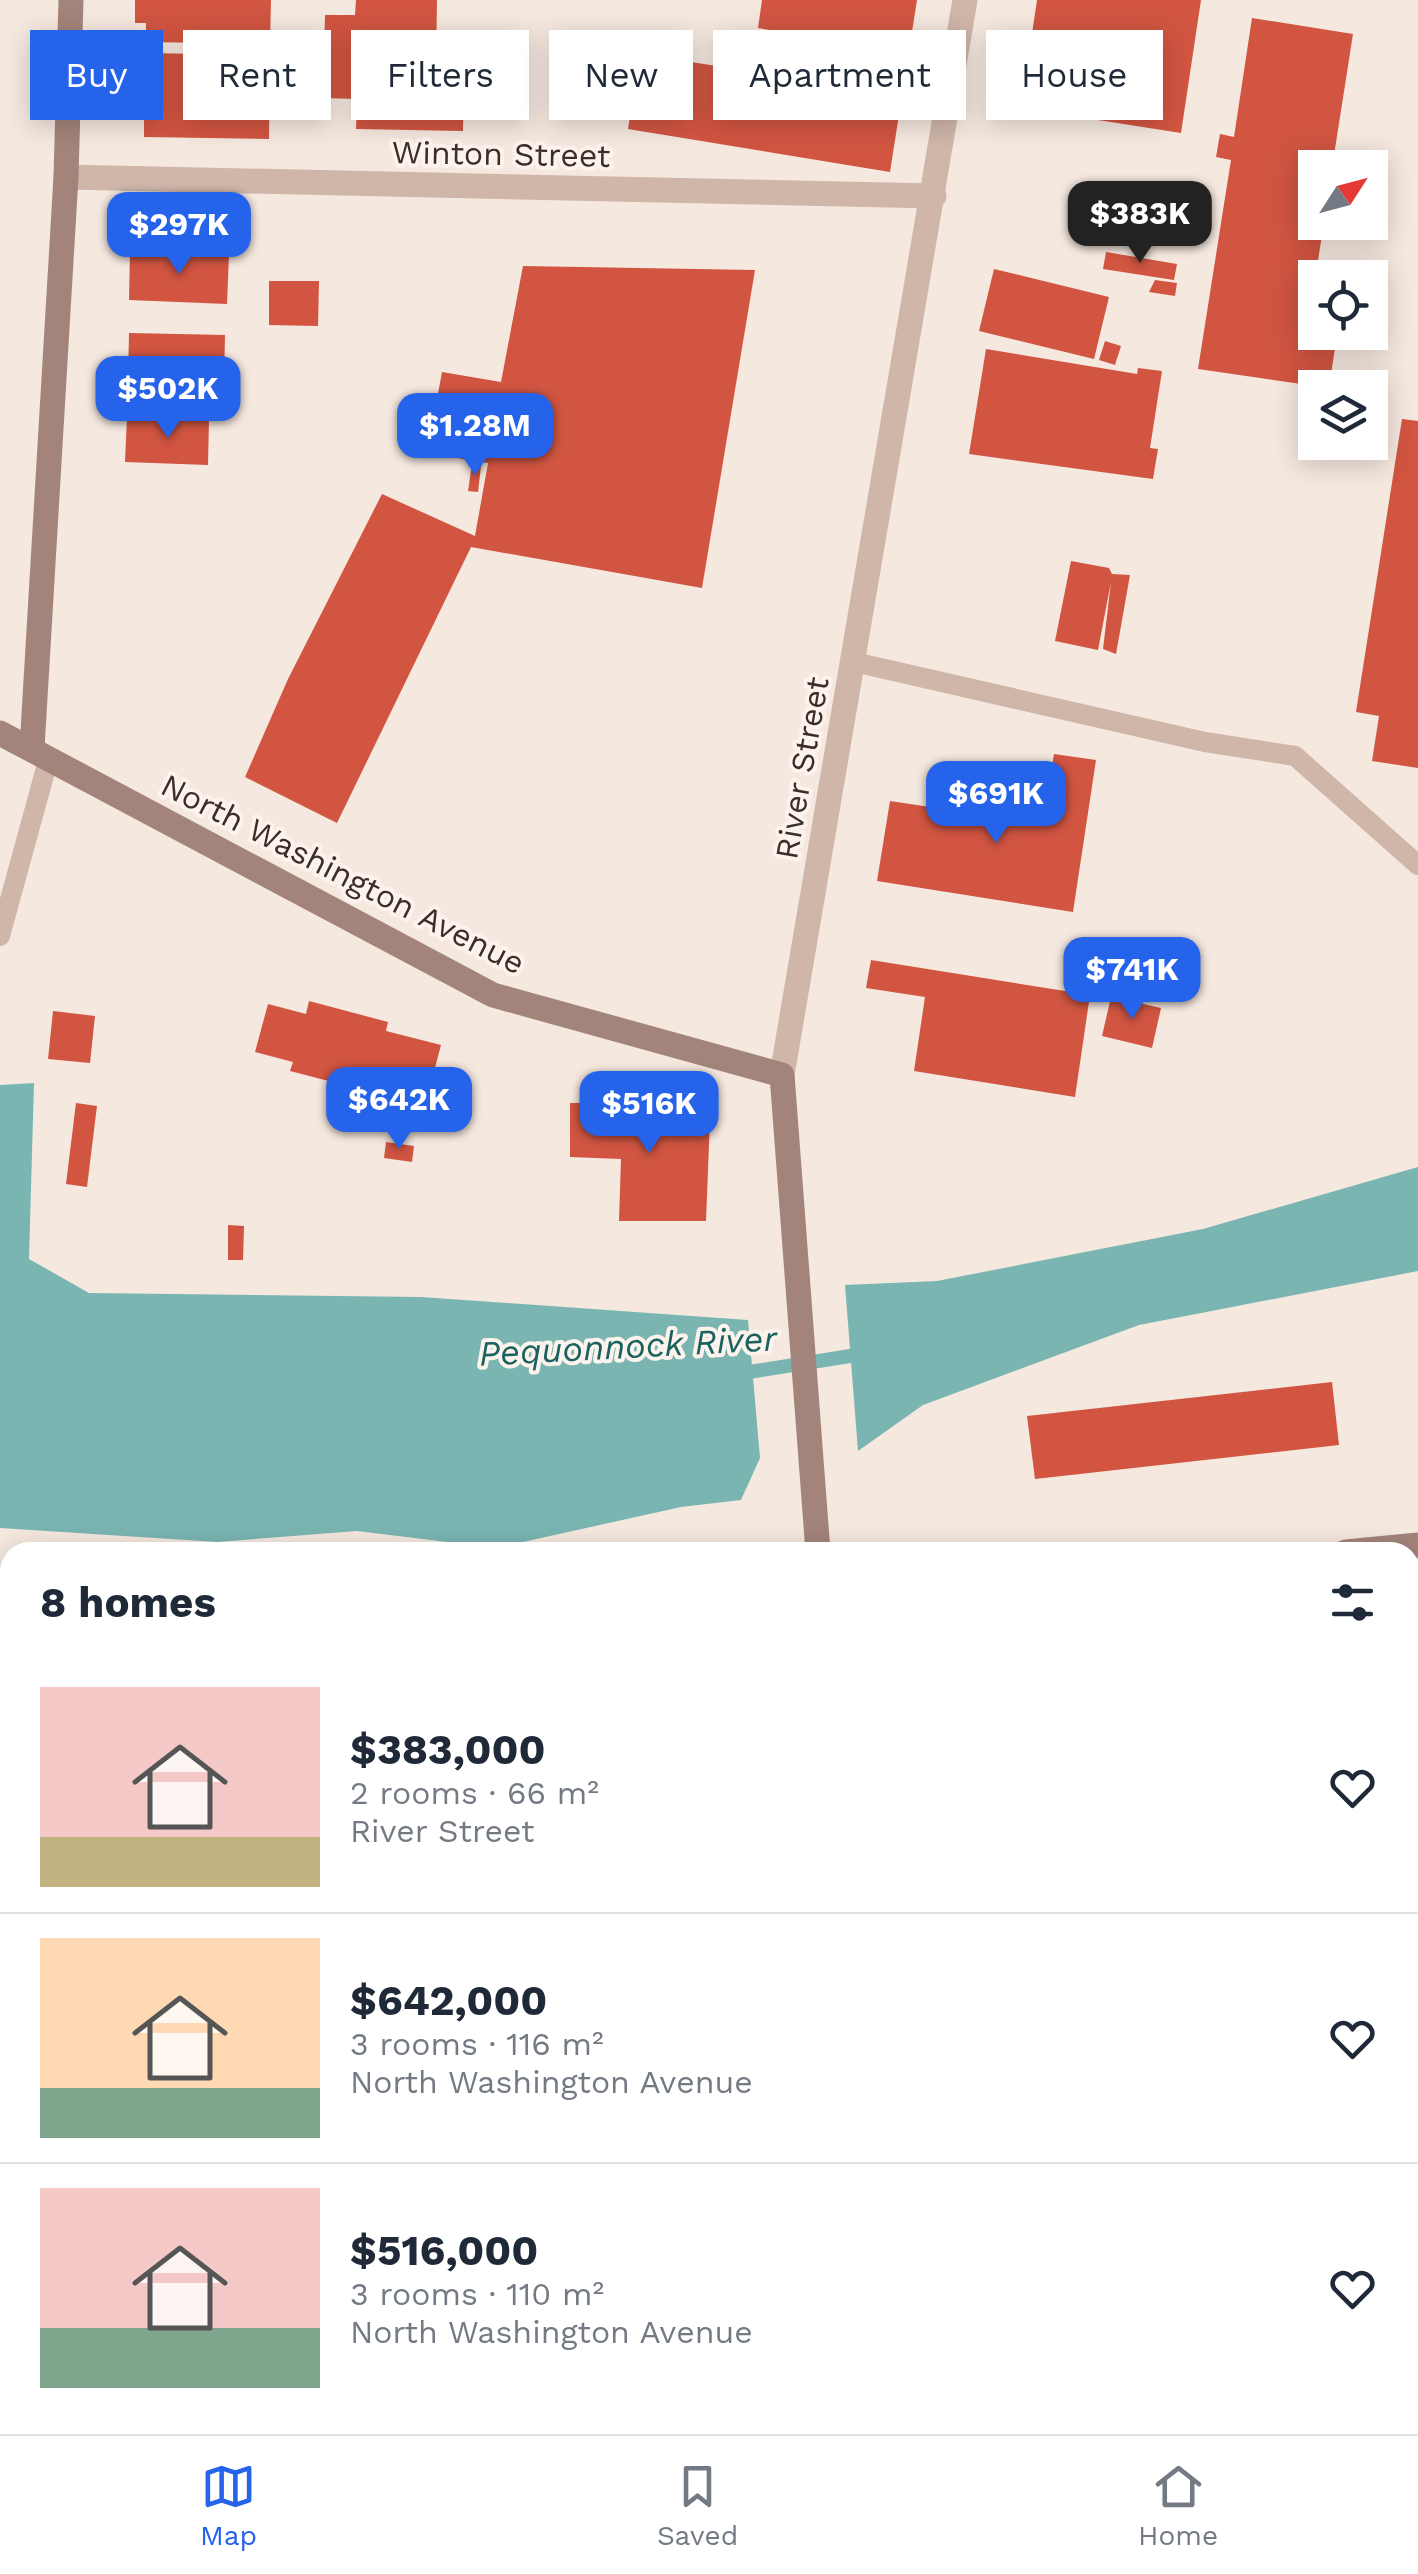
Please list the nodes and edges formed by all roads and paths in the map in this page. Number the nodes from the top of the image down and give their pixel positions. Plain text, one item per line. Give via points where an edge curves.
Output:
1 (71, 0) edge
2 (965, 0) edge
3 (66, 177) junction
4 (934, 196) junction
5 (854, 662) junction
6 (0, 734) edge
7 (40, 753) junction
8 (1418, 866) edge
9 (0, 936) edge
10 (782, 1076) junction
11 (816, 1542) edge

1 - 3 main road
2 - 4 street, River Street
3 - 4 street, Winton Street
3 - 7 main road
4 - 5 street, River Street
5 - 8 lane via 1205,742 1295,756
5 - 10 street, River Street
6 - 7 main road, North Washington Avenue
7 - 9 lane
7 - 10 main road, North Washington Avenue via 494,996
10 - 11 main road, River Street

